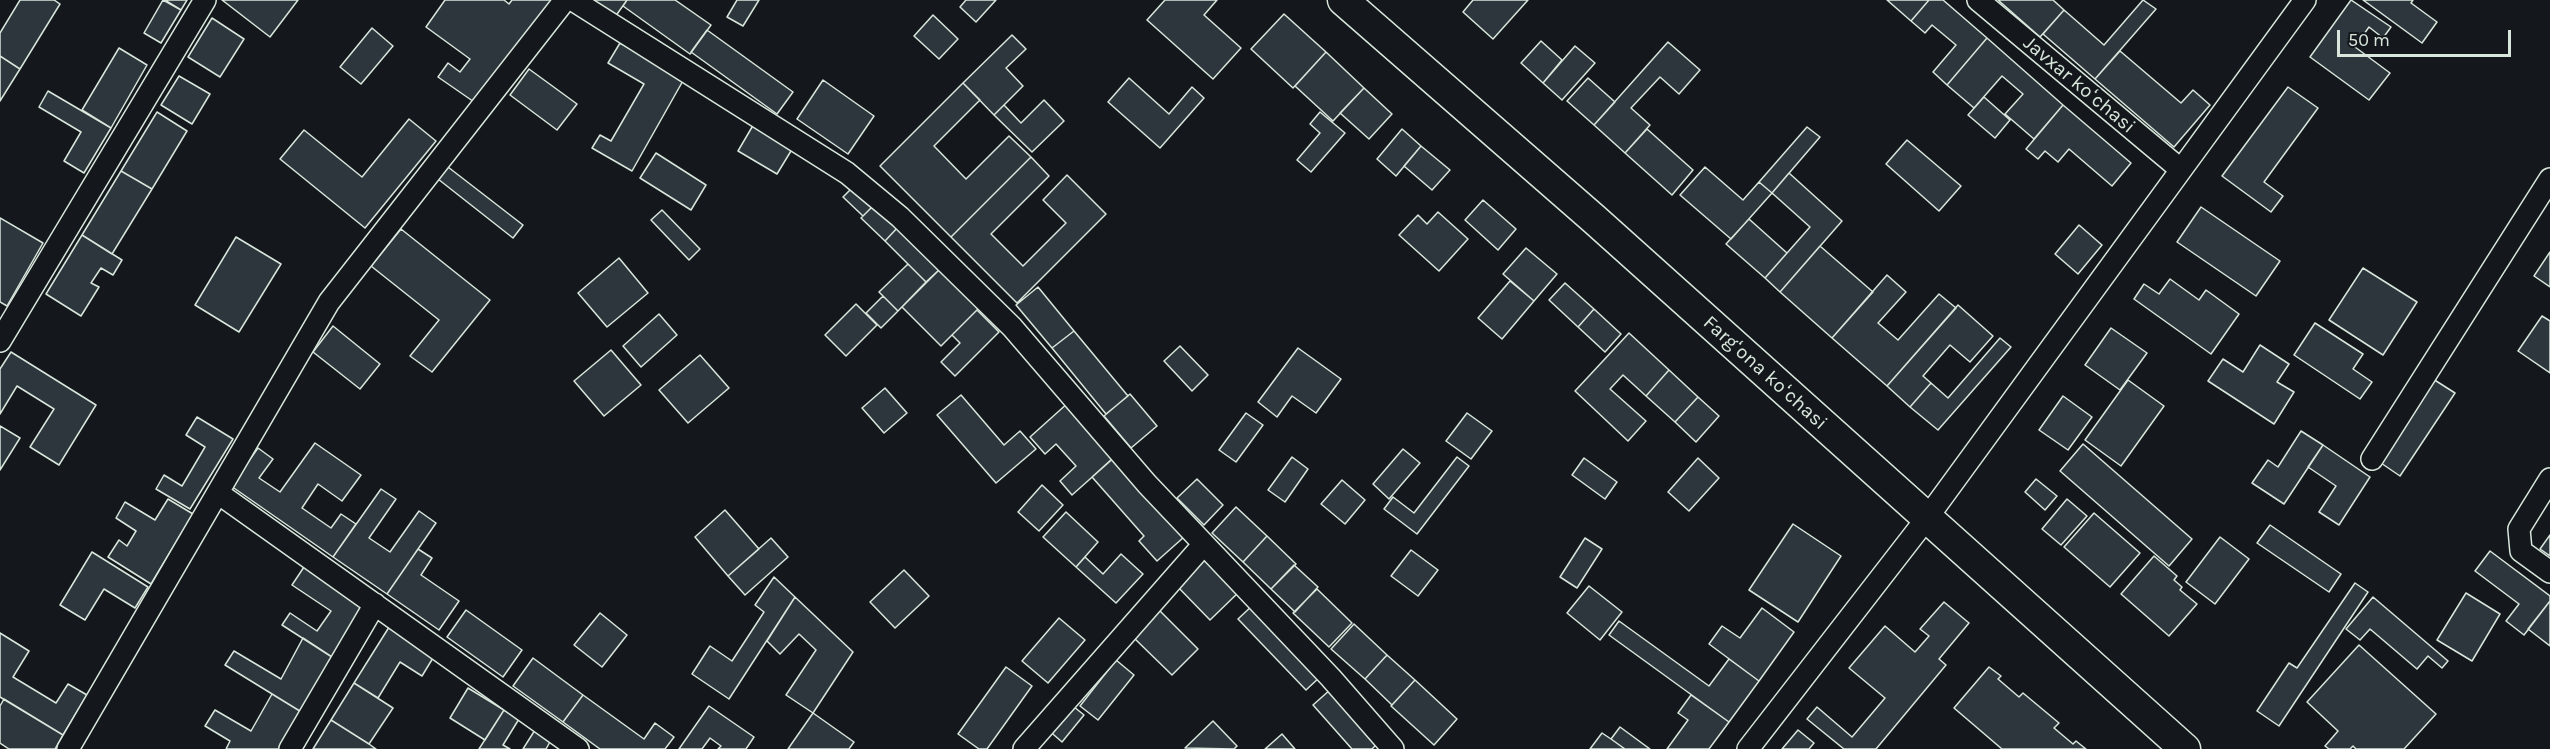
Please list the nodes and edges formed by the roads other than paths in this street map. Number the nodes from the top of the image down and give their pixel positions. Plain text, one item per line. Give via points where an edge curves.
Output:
1 (205, 0) edge
2 (565, 0) edge
3 (573, 0) edge
4 (1343, 0) edge
5 (1978, 0) edge
6 (2305, 0) edge
7 (2180, 169) junction
8 (2550, 179) edge
9 (0, 341) edge
10 (2372, 459) dead end
11 (2550, 479) edge
12 (218, 493) junction
13 (1927, 518) junction
14 (1204, 544) junction
15 (2550, 573) edge
16 (375, 604) junction
17 (68, 749) edge
18 (290, 749) edge
19 (578, 749) edge
20 (1024, 749) edge
21 (1393, 749) edge
22 (1748, 749) edge
23 (2185, 749) edge

1 - 9 street
2 - 12 street via 329,302
3 - 14 street via 847,173 900,217 1012,327 1146,484
4 - 13 street, Fargʻona koʻchasi
5 - 7 street, Javxar koʻchasi
6 - 7 street
7 - 13 street
8 - 10 street
11 - 15 street via 2518,529 2521,551
12 - 16 street
12 - 17 street
13 - 22 street
13 - 23 street, Fargʻona koʻchasi
14 - 20 street
14 - 21 street
16 - 18 street
16 - 19 street

